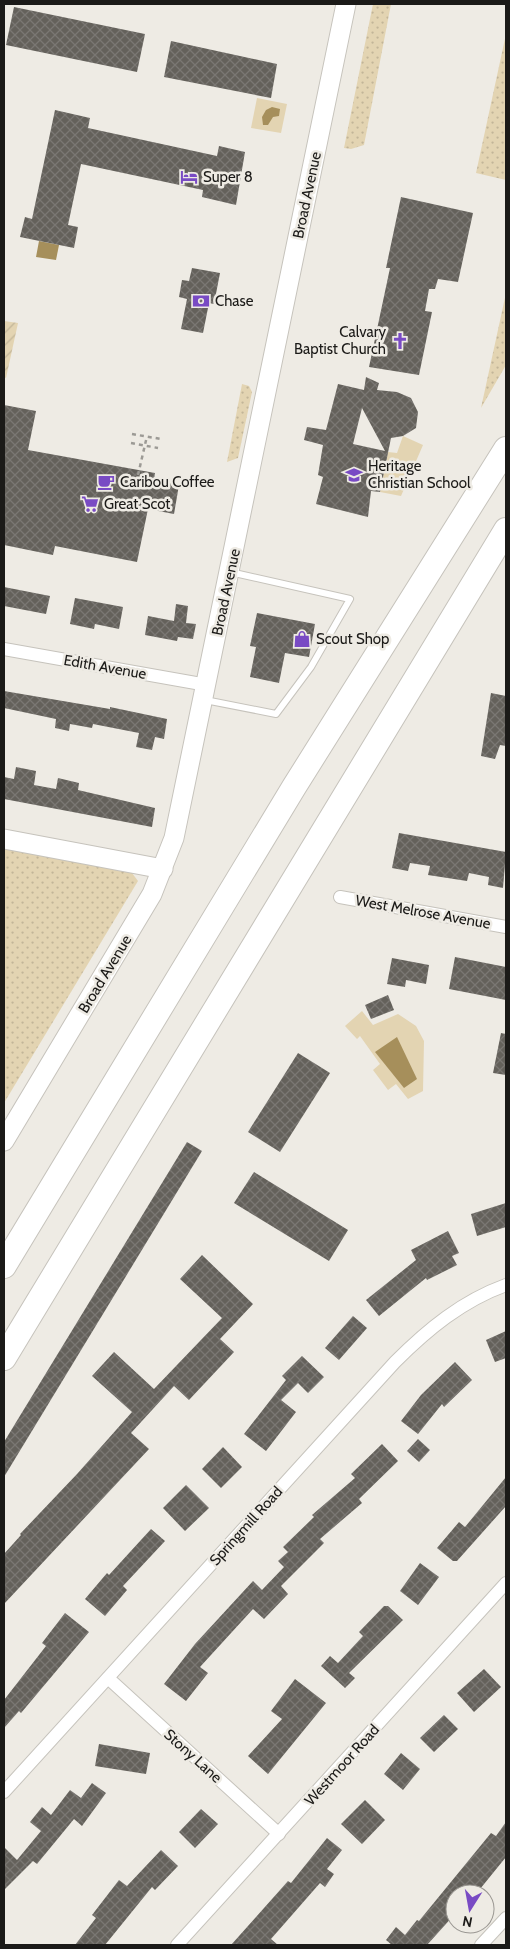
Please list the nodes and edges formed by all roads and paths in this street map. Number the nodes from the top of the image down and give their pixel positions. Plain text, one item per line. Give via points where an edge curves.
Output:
1 (346, 4) edge
2 (132, 434) dead end
3 (147, 436) junction
4 (161, 439) dead end
5 (131, 443) dead end
6 (145, 446) junction
7 (158, 448) dead end
8 (506, 449) edge
9 (138, 475) dead end
10 (506, 530) edge
11 (230, 572) junction
12 (4, 649) edge
13 (205, 692) junction
14 (4, 840) edge
15 (164, 869) junction
16 (340, 896) dead end
17 (506, 927) edge
18 (4, 1142) edge
19 (4, 1266) edge
20 (506, 1285) edge
21 (4, 1358) edge
22 (506, 1584) edge
23 (108, 1678) junction
24 (4, 1792) edge
25 (279, 1834) junction
26 (506, 1918) edge
27 (177, 1945) edge
28 (481, 1945) edge

1 - 11 main road, Broad Avenue
2 - 3 path
3 - 4 path
3 - 6 path
5 - 6 path
6 - 7 path
6 - 9 path
8 - 19 highway via 294,787
10 - 21 highway
11 - 13 main road, Broad Avenue
11 - 13 lane via 350,599 311,667 276,714
12 - 13 street, Edith Avenue
13 - 15 main road, Broad Avenue via 176,830
14 - 15 main road
15 - 18 main road, Broad Avenue
16 - 17 street, West Melrose Avenue
20 - 23 street, Springmill Road via 457,1308 406,1351
22 - 25 street, Westmoor Road
23 - 24 street, Springmill Road
23 - 25 street, Stony Lane
25 - 27 street, Westmoor Road
26 - 28 street

